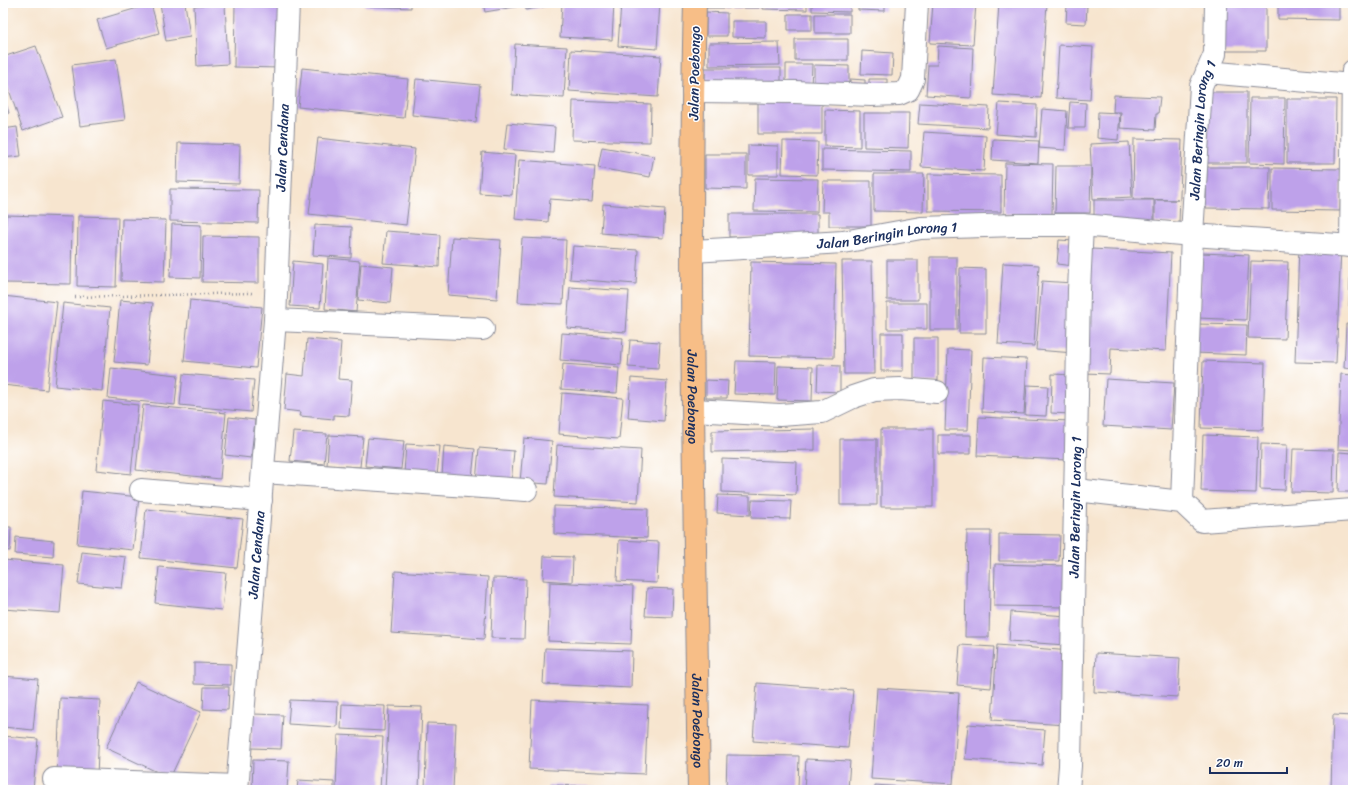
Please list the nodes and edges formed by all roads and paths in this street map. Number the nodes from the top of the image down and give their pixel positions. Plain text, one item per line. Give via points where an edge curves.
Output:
1 (288, 3) edge
2 (695, 3) edge
3 (917, 3) edge
4 (1216, 3) edge
5 (1207, 72) junction
6 (1353, 78) edge
7 (693, 91) junction
8 (1082, 225) junction
9 (1192, 235) junction
10 (1352, 246) edge
11 (693, 251) junction
12 (276, 293) junction
13 (75, 297) dead end
14 (275, 320) junction
15 (482, 329) dead end
16 (936, 392) dead end
17 (694, 410) junction
18 (263, 472) junction
19 (141, 490) dead end
20 (526, 490) dead end
21 (1076, 490) junction
22 (261, 500) junction
23 (1182, 502) junction
24 (1353, 510) edge
25 (54, 779) dead end
26 (237, 788) edge
27 (699, 790) edge
28 (1068, 790) edge

1 - 12 street, Jalan Cendana
2 - 7 main road, Jalan Poebongo
3 - 7 street via 913,79 906,92 871,95
4 - 5 street, Jalan Beringin Lorong 1 via 1215,54
5 - 6 street
5 - 9 street, Jalan Beringin Lorong 1 via 1201,86
6 - 10 street
7 - 11 main road, Jalan Poebongo
8 - 9 street, Jalan Beringin Lorong 1
8 - 11 street, Jalan Beringin Lorong 1 via 921,228 843,242
8 - 21 street, Jalan Beringin Lorong 1
9 - 10 street, Jalan Beringin Lorong 1
9 - 23 street
11 - 17 main road, Jalan Poebongo
12 - 13 path
12 - 14 street, Jalan Cendana
14 - 15 street
14 - 18 street, Jalan Cendana
16 - 17 street via 874,390 822,412 780,415
17 - 27 main road, Jalan Poebongo
18 - 20 street
18 - 22 street, Jalan Cendana
19 - 22 street
21 - 23 street
21 - 28 street, Jalan Beringin Lorong 1
22 - 26 street, Jalan Cendana
23 - 24 street via 1202,521
25 - 26 street

